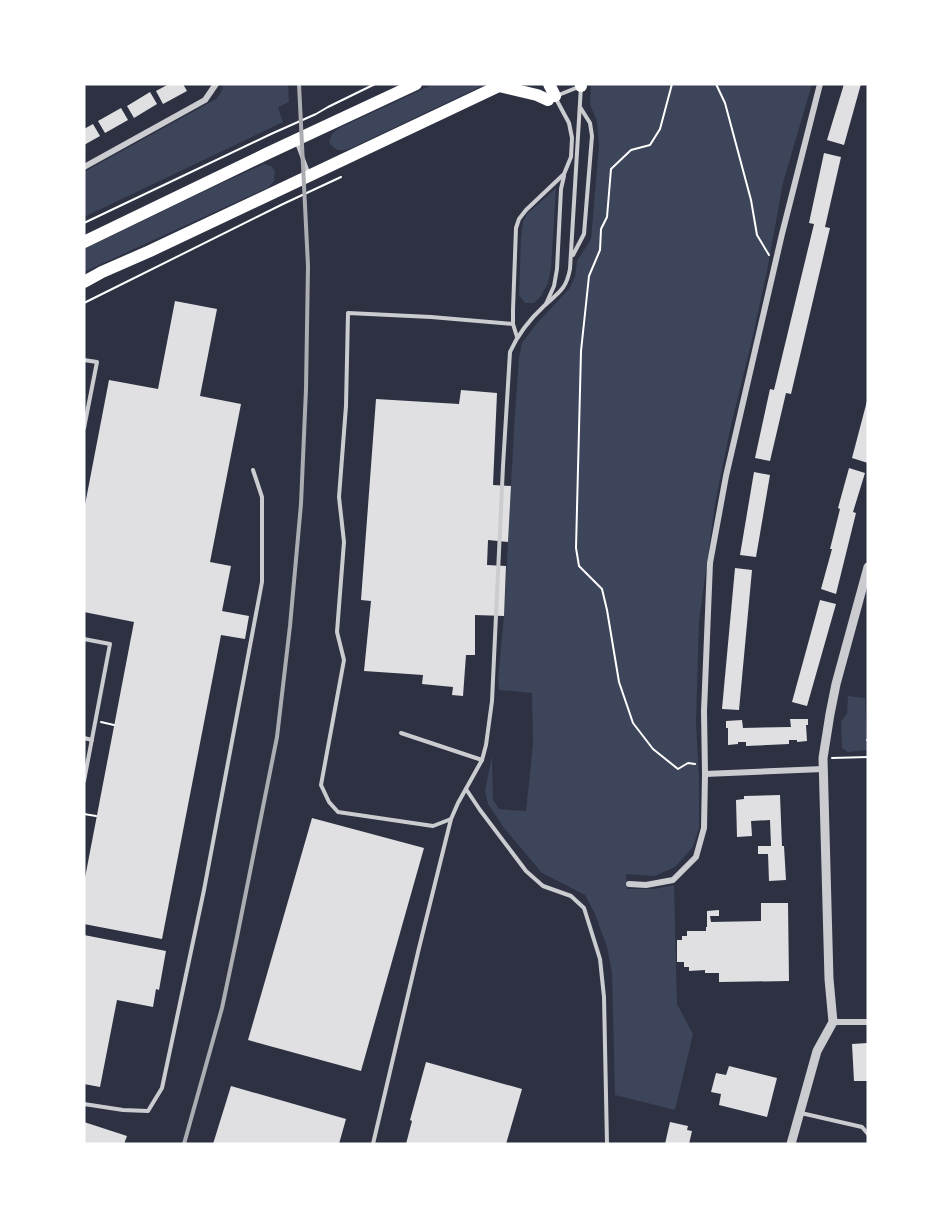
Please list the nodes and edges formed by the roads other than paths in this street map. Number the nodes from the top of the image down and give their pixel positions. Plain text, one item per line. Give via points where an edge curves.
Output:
1 (216, 84) edge
2 (416, 84) edge
3 (549, 84) edge
4 (820, 84) edge
5 (501, 85) edge
6 (581, 85) edge
7 (554, 101) junction
8 (580, 106) junction
9 (296, 141) junction
10 (84, 167) edge
11 (564, 174) junction
12 (309, 176) junction
13 (84, 242) edge
14 (572, 258) junction
15 (84, 282) edge
16 (545, 304) junction
17 (513, 324) junction
18 (517, 337) junction
19 (84, 360) edge
20 (84, 428) edge
21 (253, 470) dead end
22 (868, 567) edge
23 (84, 639) edge
24 (401, 733) dead end
25 (84, 738) edge
26 (92, 740) junction
27 (482, 760) junction
28 (823, 769) junction
29 (705, 774) junction
30 (84, 781) edge
31 (466, 789) junction
32 (451, 819) junction
33 (629, 884) dead end
34 (833, 1022) junction
35 (868, 1022) edge
36 (84, 1104) edge
37 (800, 1112) junction
38 (868, 1134) edge
39 (373, 1144) edge
40 (607, 1144) edge
41 (791, 1144) edge

1 - 10 street via 205,100
2 - 9 main road
3 - 7 main road
4 - 29 street via 726,476 710,563
5 - 7 main road
5 - 12 main road
6 - 7 lane
6 - 8 lane
7 - 11 lane via 569,123 573,138
8 - 14 lane
8 - 14 lane via 592,136 584,234
9 - 12 lane
9 - 13 main road
11 - 16 lane via 557,269
11 - 17 lane via 519,219
12 - 15 main road
14 - 16 lane via 564,287
16 - 18 lane
17 - 18 lane
17 - 32 lane via 348,313 339,497 344,542 337,632 344,660 321,785 338,812 433,826
18 - 27 lane via 510,352 492,701
19 - 20 lane via 97,362
21 - 36 lane via 262,497 262,582 162,1088 148,1111
22 - 28 street via 836,684
23 - 26 lane via 111,644
24 - 27 lane
25 - 26 lane
26 - 30 lane
27 - 31 lane
28 - 29 street
28 - 34 street
29 - 33 street via 704,828 696,857 673,880
31 - 32 lane
31 - 40 lane via 526,871 543,886 572,896 584,908 600,959 604,997
32 - 39 lane
34 - 35 street
34 - 37 street via 817,1051
37 - 38 lane via 862,1127
37 - 41 street

